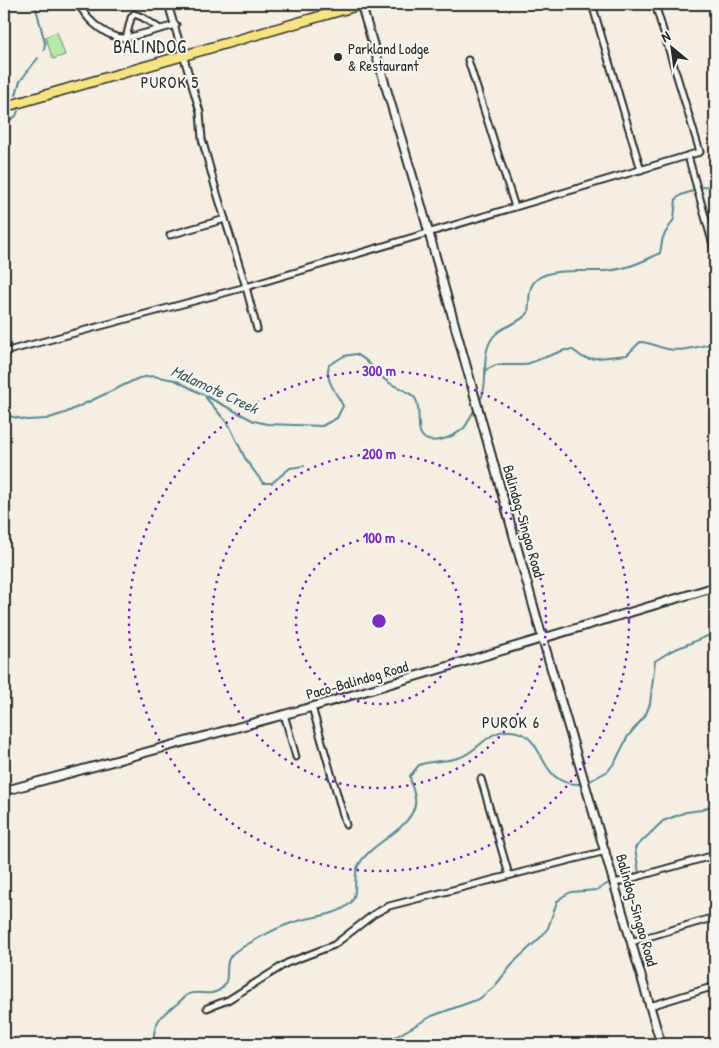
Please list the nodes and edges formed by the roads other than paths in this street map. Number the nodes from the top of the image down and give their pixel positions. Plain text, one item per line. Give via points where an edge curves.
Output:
1 (168, 4) edge
2 (362, 4) edge
3 (592, 4) edge
4 (655, 4) edge
5 (81, 8) dead end
6 (176, 25) junction
7 (160, 30) junction
8 (126, 38) junction
9 (183, 55) junction
10 (468, 60) dead end
11 (4, 107) edge
12 (688, 156) junction
13 (641, 170) junction
14 (515, 207) junction
15 (225, 220) junction
16 (429, 233) junction
17 (170, 235) dead end
18 (715, 252) edge
19 (246, 287) junction
20 (256, 329) dead end
21 (4, 352) edge
22 (715, 587) edge
23 (543, 640) junction
24 (312, 707) junction
25 (284, 714) junction
26 (296, 757) dead end
27 (481, 779) dead end
28 (4, 791) edge
29 (346, 825) dead end
30 (606, 851) junction
31 (715, 855) edge
32 (509, 875) junction
33 (615, 883) junction
34 (715, 918) edge
35 (632, 942) junction
36 (715, 986) edge
37 (650, 1006) junction
38 (206, 1008) dead end
39 (661, 1044) edge

1 - 6 street
2 - 9 highway
2 - 16 street, Balindog-Singao Road
3 - 13 street
4 - 12 street via 700,152
5 - 8 street via 93,23 114,36
6 - 7 street
6 - 9 street
7 - 8 street
7 - 8 street via 142,17 133,15
9 - 11 highway
9 - 15 street
10 - 14 street
12 - 13 street
12 - 18 street
13 - 14 street
14 - 16 street
15 - 17 street
15 - 19 street
16 - 19 street
16 - 23 street, Balindog-Singao Road
19 - 20 street
19 - 21 street
22 - 23 street, Paco-Balindog Road
23 - 24 street, Paco-Balindog Road
23 - 30 street, Balindog-Singao Road
24 - 25 street, Paco-Balindog Road
24 - 29 street
25 - 26 street
25 - 28 street, Paco-Balindog Road
27 - 32 street
30 - 32 street
30 - 33 street, Balindog-Singao Road
31 - 33 street
32 - 38 street via 389,906 334,945 287,963 228,1000
33 - 35 street, Balindog-Singao Road
34 - 35 street
35 - 37 street, Balindog-Singao Road
36 - 37 street
37 - 39 street, Balindog-Singao Road

